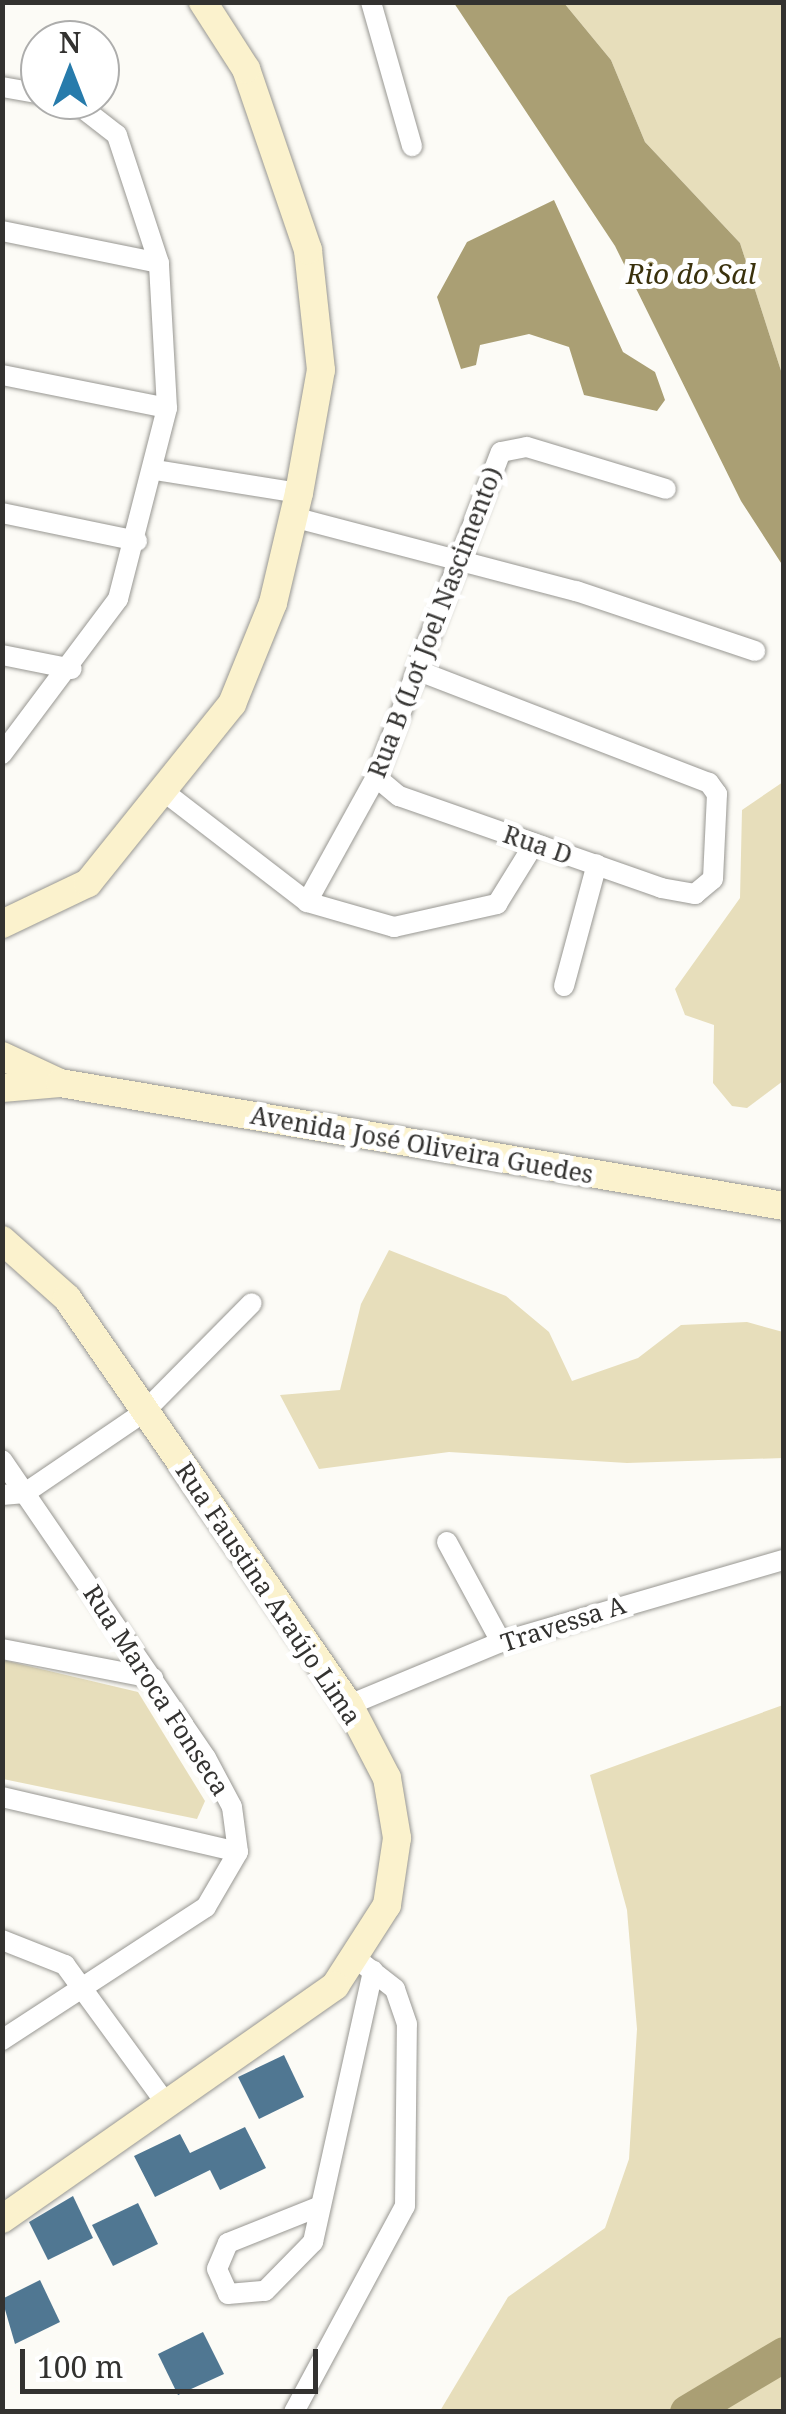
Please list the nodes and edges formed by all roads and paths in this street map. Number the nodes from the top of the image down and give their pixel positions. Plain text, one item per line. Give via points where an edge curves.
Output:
1 (372, 2) edge
2 (214, 6) edge
3 (98, 120) edge
4 (412, 146) dead end
5 (2, 231) edge
6 (160, 263) junction
7 (2, 375) edge
8 (167, 408) junction
9 (155, 470) junction
10 (666, 489) dead end
11 (296, 505) junction
12 (2, 513) edge
13 (137, 540) junction
14 (457, 561) junction
15 (755, 650) dead end
16 (2, 655) edge
17 (72, 669) junction
18 (418, 671) junction
19 (2, 754) edge
20 (376, 777) junction
21 (166, 794) junction
22 (534, 844) junction
23 (597, 864) junction
24 (307, 902) junction
25 (2, 924) edge
26 (564, 986) dead end
27 (2, 1056) edge
28 (60, 1082) junction
29 (2, 1088) edge
30 (784, 1206) edge
31 (2, 1240) edge
32 (252, 1303) dead end
33 (144, 1412) junction
34 (2, 1460) edge
35 (25, 1493) junction
36 (2, 1495) edge
37 (447, 1542) dead end
38 (784, 1560) edge
39 (500, 1642) junction
40 (2, 1648) edge
41 (153, 1678) junction
42 (349, 1704) junction
43 (2, 1798) edge
44 (238, 1852) junction
45 (2, 1940) edge
46 (366, 1966) junction
47 (81, 1985) junction
48 (2, 2040) edge
49 (168, 2106) junction
50 (91, 2157) junction
51 (2, 2199) edge
52 (318, 2207) junction
53 (2, 2219) edge
54 (294, 2412) edge

1 - 4 street
2 - 11 street via 276,142 308,250 321,370
3 - 6 street via 117,134
5 - 6 street
6 - 8 street
7 - 8 street
8 - 9 street
9 - 11 street
9 - 13 street
10 - 14 street, Rua B (Lot Joel Nascimento) via 505,449
11 - 14 street
11 - 21 street via 256,655
12 - 13 street
13 - 17 street via 118,599
14 - 15 street
14 - 18 street, Rua B (Lot Joel Nascimento)
16 - 17 street
17 - 19 street
18 - 20 street, Rua B (Lot Joel Nascimento)
18 - 23 street, Rua D via 704,780 718,794 707,890 680,893
20 - 22 street, Rua D via 399,796
20 - 24 street, Rua B (Lot Joel Nascimento)
21 - 24 street
21 - 25 street via 88,883
22 - 23 street, Rua D
22 - 24 street via 502,900 427,925 367,922
23 - 26 street
27 - 28 street, Avenida José Oliveira Guedes
28 - 29 street, Avenida José Oliveira Guedes
28 - 30 street, Avenida José Oliveira Guedes
31 - 33 street, Rua Faustina Araújo Lima via 67,1298
32 - 33 street
33 - 35 street
33 - 42 street, Rua Faustina Araújo Lima
34 - 35 street, Rua Maroca Fonseca
35 - 36 street
35 - 41 street, Rua Maroca Fonseca
37 - 39 street
38 - 39 street, Travessa A
39 - 42 street, Travessa A
40 - 41 street
41 - 44 street, Rua Maroca Fonseca via 222,1785
42 - 46 street, Rua Faustina Araújo Lima via 387,1778 398,1838 394,1886
43 - 44 street
44 - 47 street via 206,1907
45 - 47 street via 50,1954
46 - 49 street, Rua Faustina Araújo Lima
46 - 52 street via 350,2103
46 - 54 street via 395,1989 406,2024 405,2206
47 - 48 street
47 - 49 street
49 - 50 street, Rua Faustina Araújo Lima
50 - 51 street, Rua Faustina Araújo Lima
50 - 53 street, Rua Faustina Araújo Lima
52 - 52 street via 228,2243 217,2269 228,2294 253,2298 290,2268 313,2242

